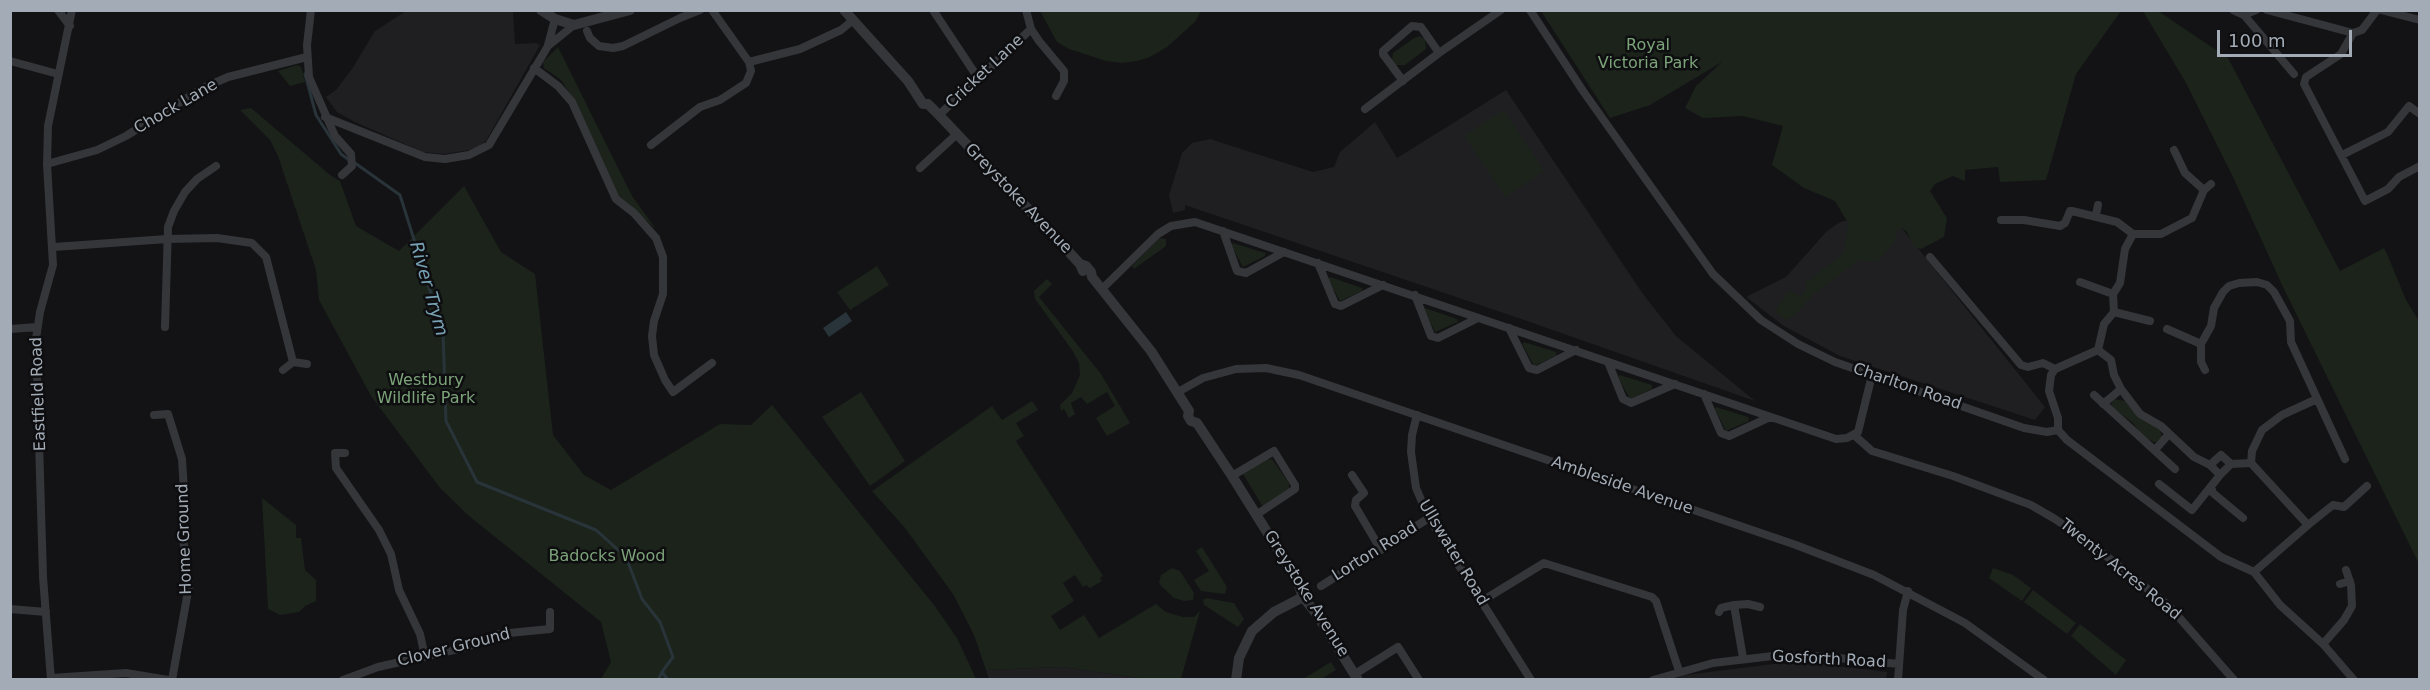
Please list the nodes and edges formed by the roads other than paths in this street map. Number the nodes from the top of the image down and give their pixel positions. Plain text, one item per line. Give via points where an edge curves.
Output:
1 (58, 10) edge
2 (72, 10) edge
3 (311, 10) edge
4 (542, 10) edge
5 (700, 10) edge
6 (712, 10) edge
7 (933, 10) edge
8 (1026, 10) edge
9 (1501, 10) edge
10 (1530, 10) edge
11 (2233, 10) edge
12 (2256, 10) edge
13 (2266, 10) edge
14 (2379, 10) edge
15 (624, 11) edge
16 (845, 11) edge
17 (2244, 15) junction
18 (555, 19) junction
19 (2420, 20) edge
20 (852, 21) junction
21 (574, 25) junction
22 (70, 26) junction
23 (1031, 30) junction
24 (587, 31) dead end
25 (628, 32) dead end
26 (2353, 33) junction
27 (633, 41) junction
28 (548, 46) junction
29 (1439, 53) junction
30 (307, 57) junction
31 (10, 61) edge
32 (749, 62) junction
33 (534, 68) junction
34 (58, 74) junction
35 (2294, 74) dead end
36 (978, 78) junction
37 (1403, 81) junction
38 (1056, 96) dead end
39 (1365, 109) dead end
40 (2420, 114) edge
41 (939, 115) junction
42 (325, 117) junction
43 (957, 134) junction
44 (651, 145) dead end
45 (2174, 150) dead end
46 (2342, 155) junction
47 (47, 164) junction
48 (216, 166) dead end
49 (2420, 166) edge
50 (920, 168) dead end
51 (342, 176) dead end
52 (2098, 205) dead end
53 (2096, 215) junction
54 (2001, 220) dead end
55 (1223, 231) junction
56 (2133, 234) junction
57 (167, 239) junction
58 (54, 248) junction
59 (1284, 252) junction
60 (1930, 257) dead end
61 (1317, 262) junction
62 (2080, 282) dead end
63 (1383, 285) junction
64 (1103, 288) junction
65 (2113, 294) junction
66 (1414, 296) junction
67 (2114, 312) junction
68 (1478, 318) junction
69 (2150, 321) dead end
70 (37, 327) junction
71 (165, 327) dead end
72 (1509, 328) junction
73 (10, 329) edge
74 (2167, 329) dead end
75 (2201, 344) junction
76 (2098, 350) junction
77 (1575, 351) junction
78 (293, 362) junction
79 (1608, 362) junction
80 (712, 363) dead end
81 (308, 364) dead end
82 (2055, 369) junction
83 (283, 370) dead end
84 (2205, 370) dead end
85 (1872, 375) junction
86 (1675, 384) junction
87 (2121, 389) junction
88 (1178, 392) junction
89 (1704, 394) junction
90 (2094, 395) dead end
91 (2317, 399) junction
92 (2103, 404) junction
93 (154, 415) dead end
94 (1417, 416) junction
95 (1770, 417) junction
96 (2058, 430) junction
97 (1854, 435) junction
98 (2168, 435) junction
99 (2155, 450) junction
100 (345, 453) dead end
101 (2344, 459) dead end
102 (2251, 463) junction
103 (2231, 464) junction
104 (2210, 465) junction
105 (2175, 469) dead end
106 (1352, 475) dead end
107 (2220, 475) junction
108 (1232, 476) junction
109 (2159, 484) dead end
110 (2367, 486) dead end
111 (2211, 487) junction
112 (1256, 515) junction
113 (1430, 518) junction
114 (2243, 518) dead end
115 (2308, 525) junction
116 (1381, 550) junction
117 (2346, 570) dead end
118 (2254, 572) junction
119 (2350, 581) junction
120 (2340, 584) dead end
121 (1321, 586) dead end
122 (1908, 591) junction
123 (1303, 597) junction
124 (1482, 601) junction
125 (1734, 604) junction
126 (1760, 607) dead end
127 (10, 609) edge
128 (46, 612) junction
129 (550, 612) dead end
130 (1719, 612) dead end
131 (2323, 645) junction
132 (425, 657) junction
133 (1743, 658) junction
134 (1899, 664) junction
135 (1679, 671) junction
136 (1357, 677) edge
137 (51, 679) edge
138 (170, 680) edge
139 (343, 680) edge
140 (1236, 680) edge
141 (1419, 680) edge
142 (1531, 680) edge
143 (1653, 680) edge
144 (1898, 680) edge
145 (2044, 680) edge
146 (2234, 680) edge
147 (2354, 680) edge

1 - 22 street
2 - 22 street, Eastfield Road
3 - 30 street
4 - 18 street
5 - 27 street
6 - 32 street
7 - 36 street
8 - 23 street
9 - 29 street
10 - 85 street, Charlton Road via 1713,274 1747,308 1780,333 1835,362
11 - 17 street
12 - 17 street
13 - 26 street
14 - 19 street
14 - 26 street via 2362,30
15 - 21 street
16 - 20 street, Greystoke Avenue
17 - 35 street
18 - 21 street
18 - 28 street
20 - 32 street via 800,49
20 - 41 street, Greystoke Avenue
21 - 28 street
22 - 34 street, Eastfield Road
23 - 36 street, Cricket Lane
23 - 38 street via 1064,70 1064,81
24 - 27 street via 594,42 604,47
25 - 27 street
26 - 46 street via 2341,54 2306,77 2304,84
28 - 33 street
29 - 37 street
29 - 37 street via 1421,27 1412,26 1383,51
30 - 42 street via 309,77
30 - 47 street, Chock Lane via 228,77 97,150
31 - 34 street
32 - 44 street via 751,71 746,82 720,100 700,106
33 - 42 street via 489,145 469,155 425,157
33 - 80 street via 572,102 616,199 656,238 663,257 663,294 652,336 654,355 665,380 674,392
34 - 47 street, Eastfield Road via 48,126
36 - 41 street, Cricket Lane
37 - 39 street
40 - 46 street via 2409,106 2388,132
41 - 43 street, Greystoke Avenue
42 - 51 street via 351,154 352,166
43 - 50 street, Greystoke Avenue
43 - 64 street, Greystoke Avenue
45 - 56 street via 2185,173 2208,187 2192,218 2161,234
46 - 49 street via 2365,201
47 - 58 street, Eastfield Road
48 - 57 street via 185,192 174,211
52 - 53 street
53 - 54 street via 2070,211 2065,223 2055,227
53 - 56 street via 2117,222
55 - 59 street
55 - 59 street via 1237,271 1246,273
55 - 64 street via 1188,221 1164,229
56 - 65 street via 2125,249 2120,283
57 - 58 street
57 - 71 street
57 - 78 street via 245,240 256,246 266,257
58 - 70 street, Eastfield Road
59 - 61 street
60 - 82 street via 2021,365 2043,363
61 - 63 street
61 - 63 street via 1335,304 1341,306
62 - 65 street
63 - 66 street
64 - 88 street, Greystoke Avenue
65 - 67 street
66 - 68 street
66 - 68 street via 1431,336 1438,338
67 - 69 street
67 - 76 street via 2104,324
68 - 72 street
70 - 73 street
70 - 128 street, Eastfield Road
72 - 77 street
72 - 77 street via 1529,368 1536,370
74 - 75 street
75 - 84 street via 2200,362
75 - 91 street via 2211,326 2214,307 2226,288 2242,282 2267,285 2290,321 2291,342
76 - 82 street
76 - 87 street via 2111,360
77 - 79 street
78 - 81 street
78 - 83 street
79 - 86 street
79 - 86 street via 1623,399 1631,403
82 - 96 street via 2049,391
85 - 96 street, Charlton Road via 2024,428
85 - 97 street via 1860,426
86 - 89 street
87 - 92 street
87 - 98 street via 2137,411
88 - 94 street, Ambleside Avenue via 1220,372 1266,368 1299,375
88 - 108 street, Greystoke Avenue via 1190,411 1195,411 1197,423
89 - 95 street
89 - 95 street via 1721,433 1729,436
90 - 92 street
91 - 101 street
91 - 102 street via 2282,415 2262,430
92 - 99 street
93 - 138 street, Home Ground via 168,414 182,459 184,491 182,530 189,586
94 - 113 street, Ullswater Road via 1412,435 1412,466 1416,488
94 - 122 street, Ambleside Avenue via 1796,545
95 - 97 street via 1836,439
96 - 118 street via 2221,557
97 - 146 street, Twenty Acres Road via 1872,451 1953,476 2031,505 2055,519 2169,606
98 - 99 street
98 - 104 street
99 - 105 street
100 - 132 street via 335,453 336,468 379,530 399,590 420,634
102 - 103 street
102 - 115 street
103 - 104 street via 2221,455
103 - 107 street
104 - 107 street
106 - 116 street via 1364,493 1354,506
107 - 111 street
108 - 112 street, Greystoke Avenue
108 - 112 street, Greystoke Avenue via 1274,451 1295,484 1295,489
109 - 111 street via 2192,510
110 - 115 street via 2344,507 2333,505
111 - 114 street
112 - 123 street, Greystoke Avenue via 1297,580
113 - 116 street, Lorton Road
113 - 124 street, Ullswater Road
115 - 118 street
116 - 121 street, Lorton Road
117 - 119 street
118 - 131 street via 2280,605
119 - 120 street
119 - 131 street via 2350,610
122 - 134 street
122 - 145 street, Ambleside Avenue via 1965,623
123 - 136 street, Greystoke Avenue
123 - 140 street via 1274,612 1252,631 1239,658
124 - 135 street via 1544,563 1652,597
124 - 142 street, Ullswater Road
125 - 126 street
125 - 130 street
125 - 133 street
127 - 128 street
128 - 137 street, Eastfield Road
129 - 132 street, Clover Ground via 550,629 499,634
131 - 147 street
132 - 139 street, Clover Ground via 378,667
133 - 134 street, Gosforth Road via 1817,656
133 - 135 street, Gosforth Road
134 - 144 street
135 - 143 street, Gosforth Road
136 - 141 street, Greystoke Avenue via 1398,647
137 - 138 street via 126,673

